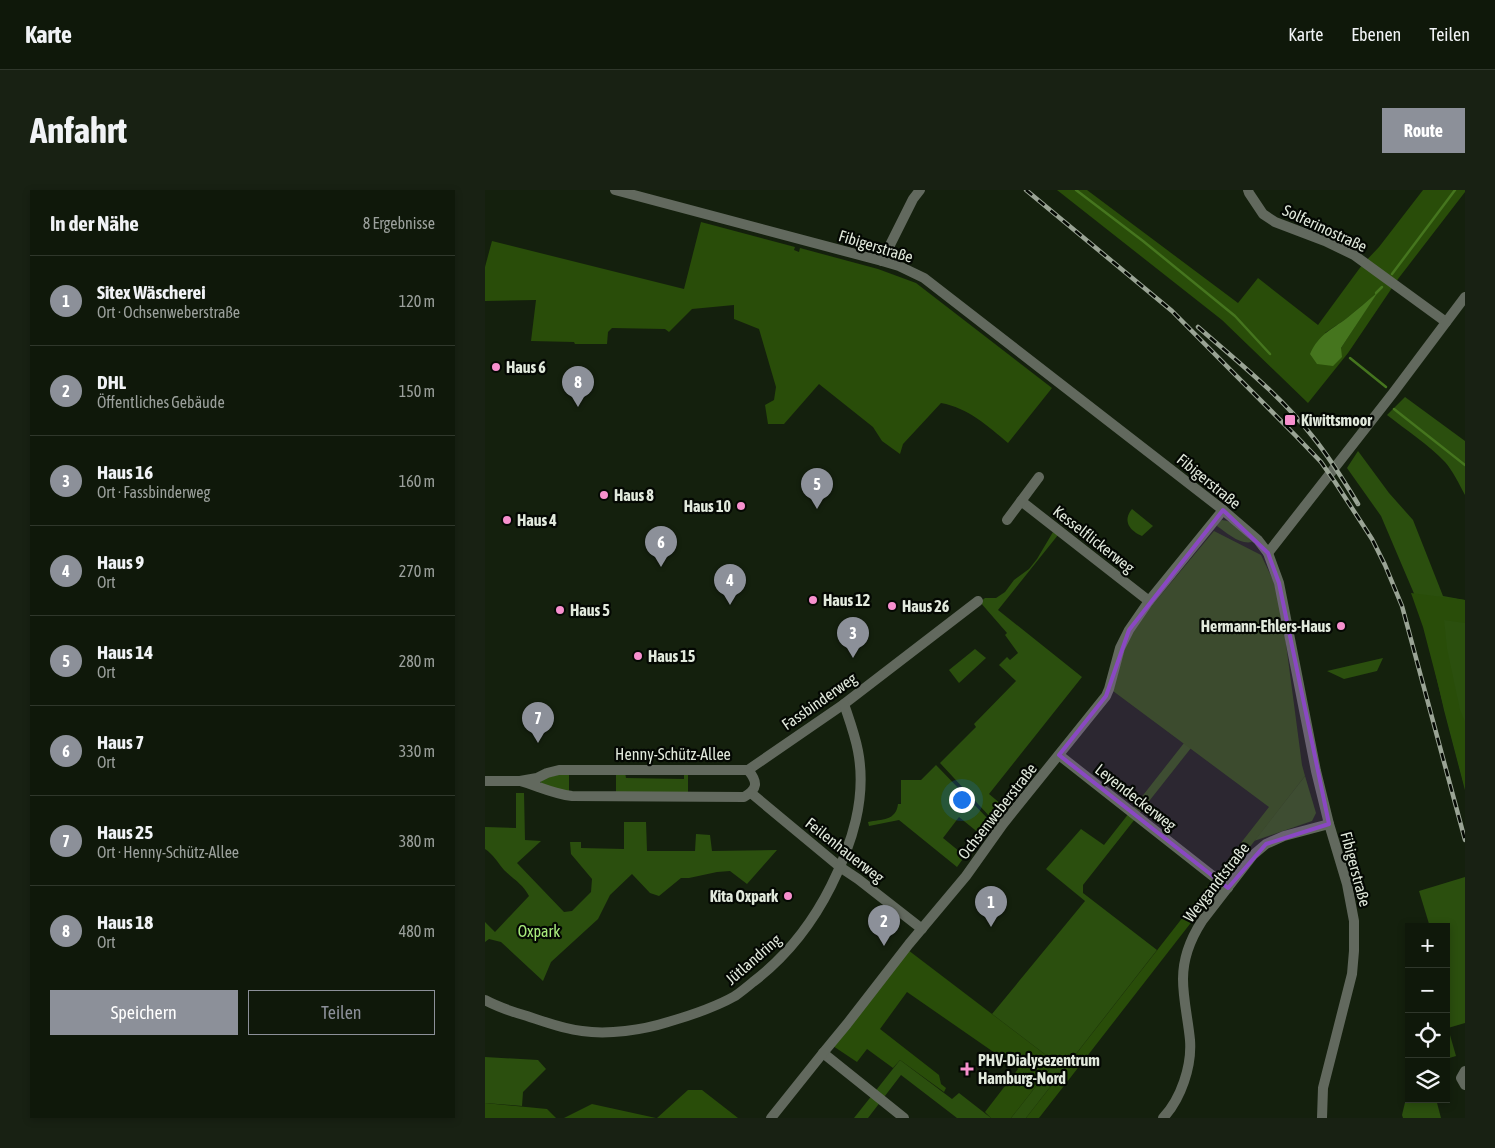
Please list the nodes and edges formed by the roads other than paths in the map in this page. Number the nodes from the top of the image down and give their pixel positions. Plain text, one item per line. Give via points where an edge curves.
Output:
1 (615, 190) edge
2 (920, 190) edge
3 (1248, 190) edge
4 (882, 261) junction
5 (1465, 297) edge
6 (1446, 322) junction
7 (1039, 477) dead end
8 (1021, 502) junction
9 (1223, 510) junction
10 (1007, 520) dead end
11 (1268, 553) junction
12 (1149, 600) junction
13 (978, 601) dead end
14 (844, 704) junction
15 (1059, 755) junction
16 (748, 770) junction
17 (520, 781) junction
18 (485, 782) edge
19 (751, 793) junction
20 (1329, 824) junction
21 (840, 868) junction
22 (1227, 888) junction
23 (922, 928) junction
24 (485, 1000) edge
25 (823, 1053) junction
26 (1465, 1071) edge
27 (1465, 1085) edge
28 (771, 1118) edge
29 (904, 1118) edge
30 (1163, 1118) edge
31 (1322, 1118) edge

1 - 4 street, Fibigerstraße
2 - 4 street
3 - 6 street, Solferinostraße via 1263,214 1275,222 1354,255
4 - 9 street, Fibigerstraße via 923,278
5 - 6 street
6 - 11 street
7 - 8 street
8 - 10 street
8 - 12 street, Kesselflickerweg
9 - 11 street, Fibigerstraße
9 - 12 street, Ochsenweberstraße
11 - 20 street, Fibigerstraße via 1279,582
12 - 15 street, Ochsenweberstraße via 1120,648 1106,696
13 - 14 street, Fassbinderweg
14 - 16 street, Fassbinderweg
14 - 21 street, Jütlandring via 855,738 861,778 855,824
15 - 22 street, Leyendeckerweg
15 - 23 street, Ochsenweberstraße
16 - 17 street, Henny-Schütz-Allee via 559,770
16 - 19 street, Henny-Schütz-Allee via 755,780
17 - 18 street, Henny-Schütz-Allee
17 - 19 street, Henny-Schütz-Allee via 548,792 572,796 744,797
19 - 21 street, Feilenhauerweg
20 - 22 street, Weygandtstraße via 1266,844
20 - 31 street, Fibigerstraße via 1353,910 1355,941 1349,989 1323,1088
21 - 23 street, Feilenhauerweg
21 - 24 street, Jütlandring via 821,906 783,957 736,995 703,1011 647,1028 585,1032 545,1022
22 - 30 street, Weygandtstraße via 1201,921 1186,954 1183,978 1190,1042 1189,1064 1183,1085
23 - 25 street, Ochsenweberstraße
25 - 28 street, Ochsenweberstraße
25 - 29 street
26 - 27 street via 1461,1078

